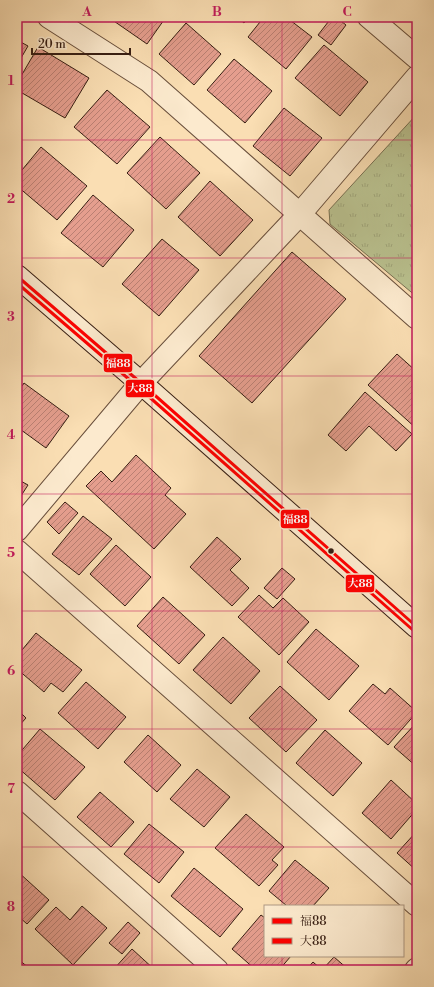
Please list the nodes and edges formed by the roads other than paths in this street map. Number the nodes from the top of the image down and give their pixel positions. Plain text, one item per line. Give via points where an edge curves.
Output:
1 (49, 17) edge
2 (370, 17) edge
3 (417, 58) edge
4 (417, 76) edge
5 (299, 215) junction
6 (17, 276) edge
7 (417, 318) edge
8 (141, 383) junction
9 (17, 530) edge
10 (17, 551) edge
11 (417, 626) edge
12 (17, 792) edge
13 (417, 905) edge
14 (217, 970) edge

1 - 5 street via 149,81
2 - 3 street
4 - 5 street
5 - 7 street
5 - 8 street
6 - 8 street
8 - 9 street
8 - 11 street
10 - 13 street
12 - 14 street

